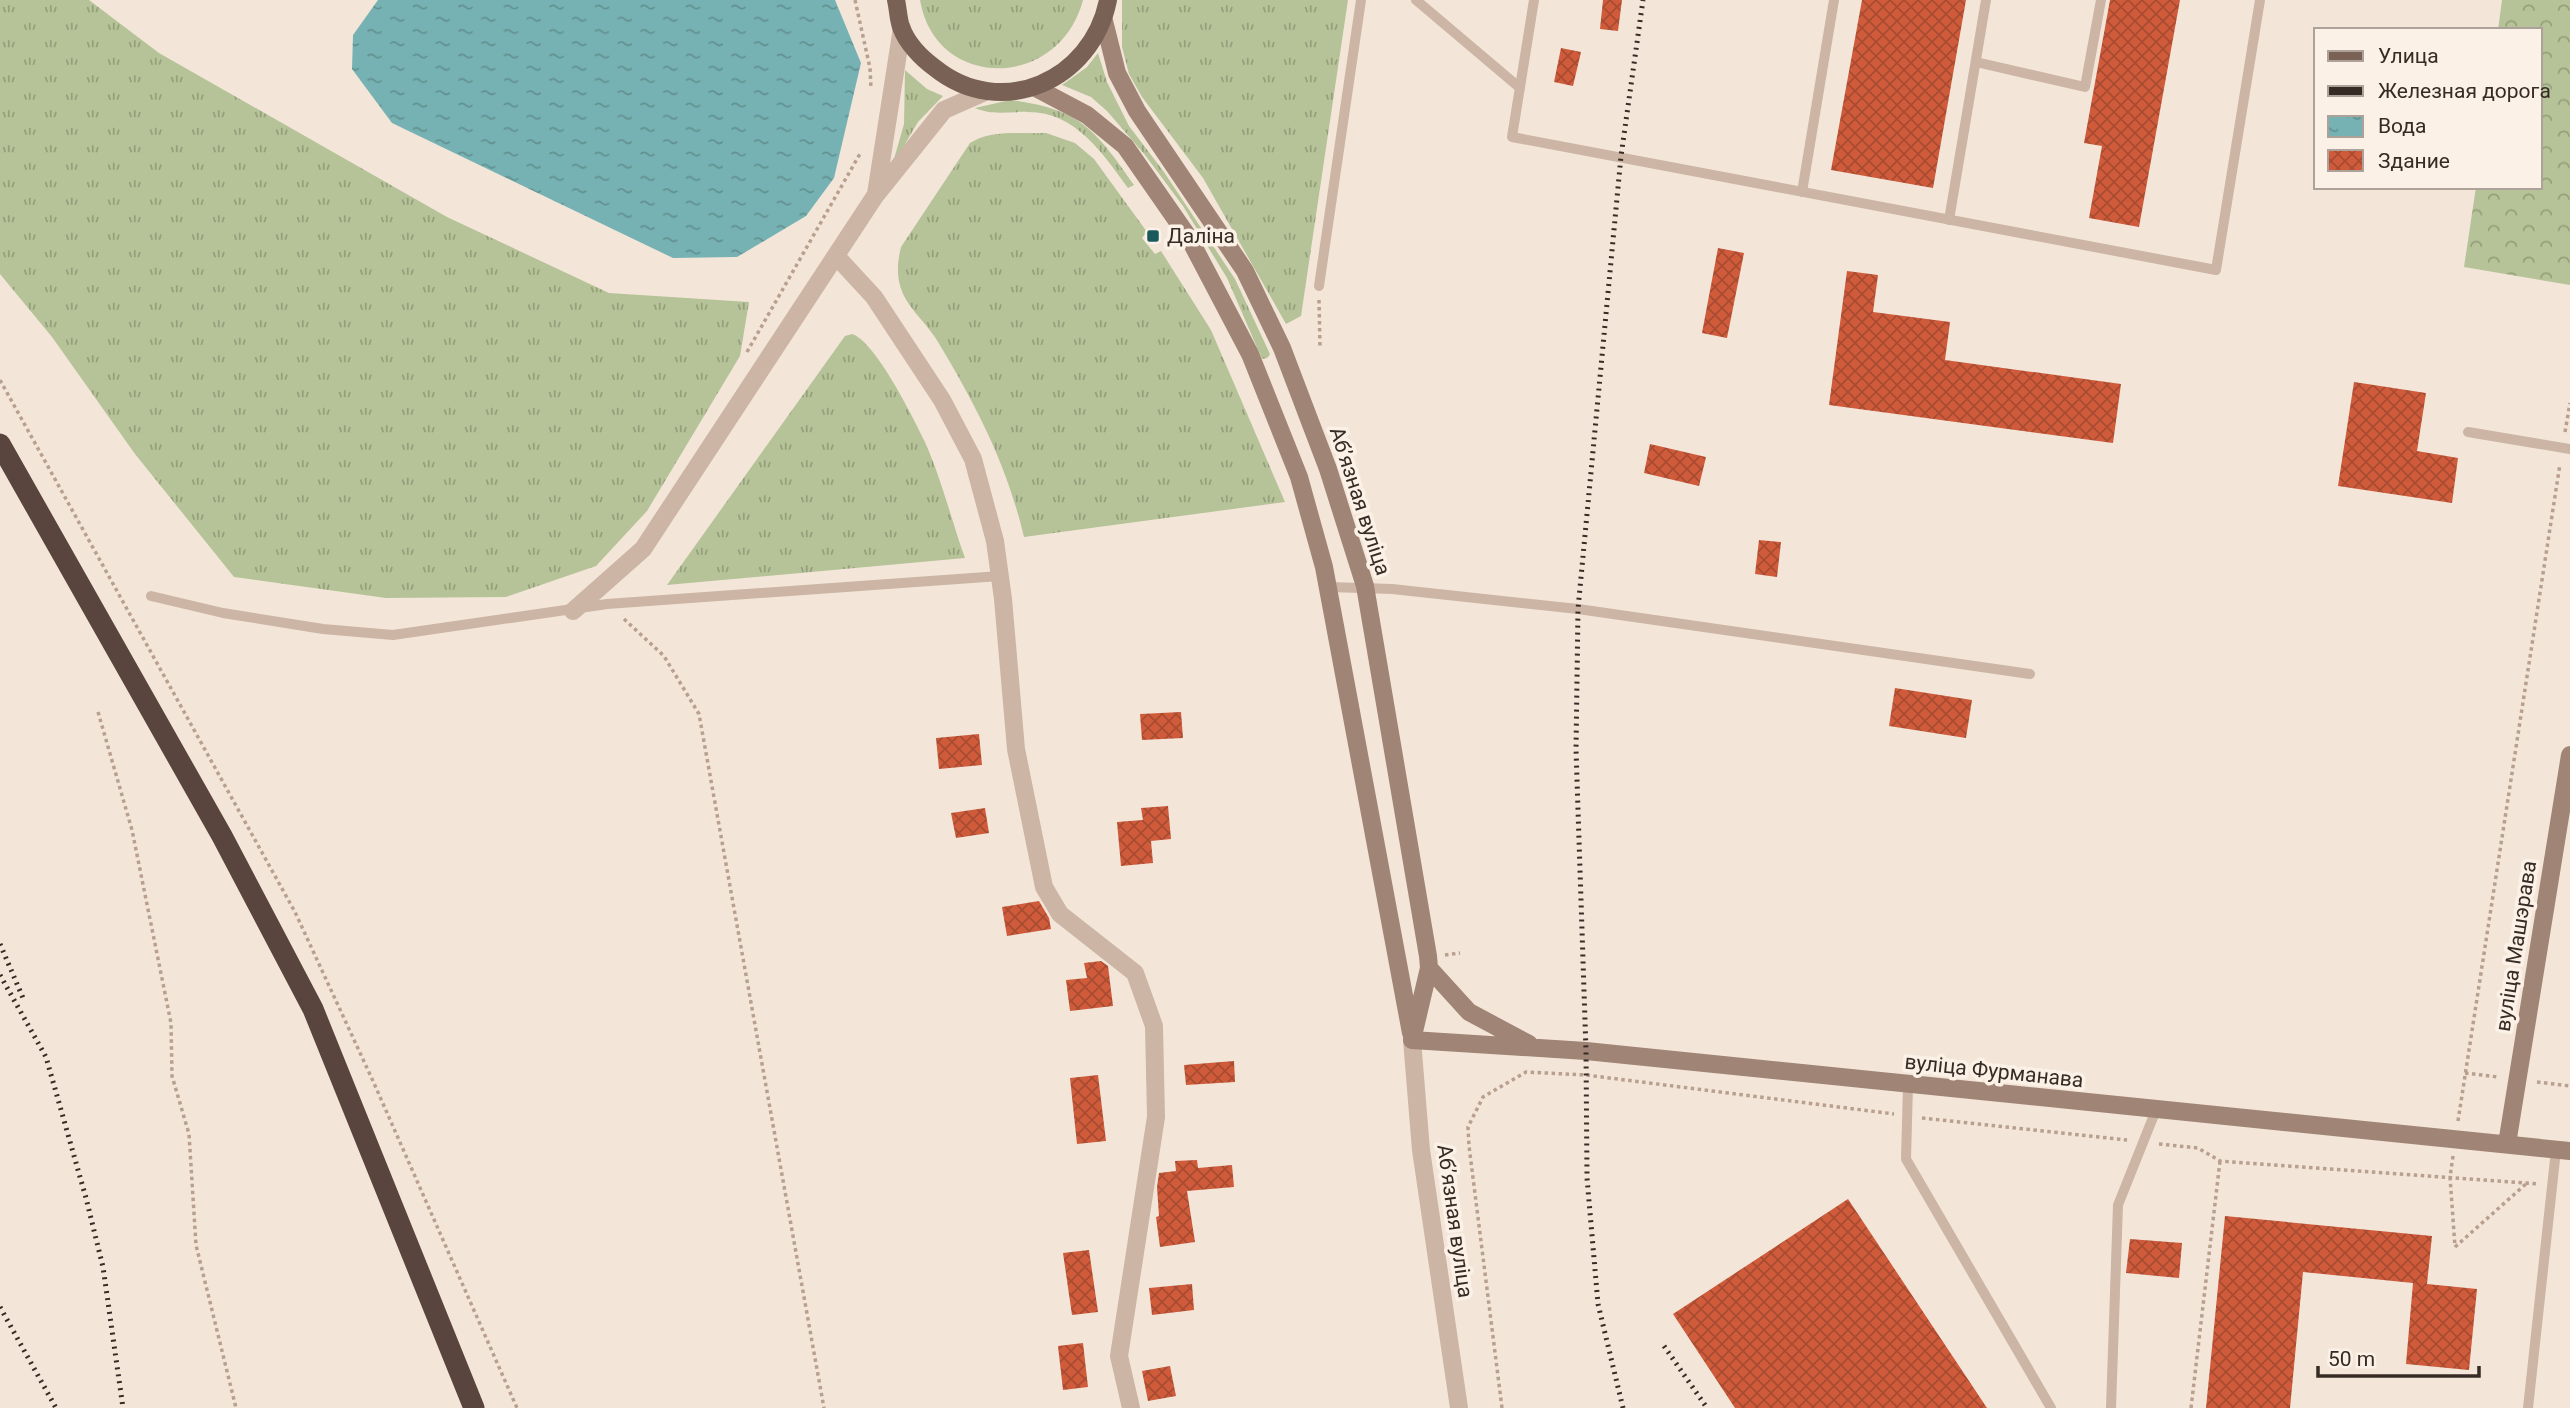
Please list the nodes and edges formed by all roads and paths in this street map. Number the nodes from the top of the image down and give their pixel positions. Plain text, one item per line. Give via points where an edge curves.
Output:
1 (855, 0) edge
2 (896, 0) edge
3 (1108, 0) edge
4 (1361, 0) edge
5 (1416, 0) edge
6 (1534, 0) edge
7 (1834, 0) edge
8 (1986, 0) edge
9 (2101, 0) edge
10 (2260, 0) edge
11 (1104, 21) junction
12 (902, 28) junction
13 (1976, 62) junction
14 (1036, 88) junction
15 (1520, 88) junction
16 (871, 91) dead end
17 (985, 92) junction
18 (864, 140) dead end
19 (1802, 192) junction
20 (875, 196) junction
21 (1949, 220) junction
22 (837, 257) junction
23 (1319, 286) joint
24 (1320, 347) dead end
25 (743, 358) dead end
26 (0, 380) edge
27 (2570, 403) edge
28 (2468, 432) dead end
29 (0, 444) edge
30 (2567, 449) edge
31 (1000, 576) junction
32 (1365, 586) junction
33 (1328, 587) junction
34 (151, 596) dead end
35 (607, 604) junction
36 (573, 611) junction
37 (2030, 674) dead end
38 (98, 712) dead end
39 (2569, 763) edge
40 (1429, 968) junction
41 (1412, 1040) junction
42 (1539, 1048) junction
43 (1908, 1085) junction
44 (2156, 1110) junction
45 (1907, 1116) junction
46 (2455, 1139) junction
47 (2143, 1142) junction
48 (2507, 1144) junction
49 (2563, 1150) edge
50 (2220, 1161) junction
51 (2450, 1177) junction
52 (2527, 1183) junction
53 (2552, 1185) junction
54 (236, 1408) edge
55 (474, 1408) edge
56 (517, 1408) edge
57 (824, 1408) edge
58 (1131, 1408) edge
59 (1459, 1408) edge
60 (1502, 1408) edge
61 (2051, 1408) edge
62 (2111, 1408) edge
63 (2191, 1408) edge
64 (2528, 1408) edge

1 - 16 path
2 - 12 main road, Абʼязная вуліца
3 - 11 main road, Абʼязная вуліца
4 - 23 lane
5 - 15 lane
6 - 15 lane
7 - 19 lane
8 - 13 lane
9 - 13 lane via 2085,87
10 - 21 lane via 2216,270
11 - 14 main road, Абʼязная вуліца via 1078,62
11 - 32 street, Абʼязная вуліца via 1117,73 1137,111 1245,271 1282,348 1328,469
12 - 17 main road, Абʼязная вуліца via 921,58 950,81
12 - 20 street
13 - 21 lane
14 - 17 main road, Абʼязная вуліца
14 - 33 street, Абʼязная вуліца via 1087,115 1125,146 1189,238 1250,354 1298,477
15 - 19 lane via 1512,137
17 - 20 street via 944,110
18 - 25 path
19 - 21 lane
20 - 22 street
22 - 31 street via 874,297 942,400 973,459
22 - 36 street via 643,549
23 - 24 path
26 - 56 path via 295,912
27 - 30 path
28 - 30 lane
29 - 55 highway via 222,836 313,1009
30 - 46 path
31 - 35 lane
31 - 58 street via 1016,749 1044,887 1060,914 1135,973 1154,1026 1156,1117 1119,1356
32 - 33 lane
32 - 37 lane via 1578,609
32 - 40 street, Абʼязная вуліца
33 - 41 street, Абʼязная вуліца
34 - 36 lane via 223,613 393,635
35 - 36 lane
35 - 57 path via 664,656 699,714
38 - 54 path via 132,830 170,1023 172,1076 188,1134 196,1245
39 - 48 street, вуліца Машэрава
40 - 41 street, Абʼязная вуліца
40 - 42 street via 1469,1012
41 - 42 street, вуліца Фурманава
41 - 59 street, Абʼязная вуліца via 1421,1150
42 - 43 street, вуліца Фурманава
43 - 44 street, вуліца Фурманава
43 - 45 lane
44 - 46 street, вуліца Фурманава
44 - 47 lane
45 - 47 path
45 - 60 path via 1586,1075 1526,1072 1483,1097 1468,1127 1469,1146
45 - 61 lane via 1906,1158
46 - 48 street, вуліца Фурманава
46 - 51 path
47 - 50 path via 2198,1148
47 - 62 lane via 2118,1205
48 - 49 street, вуліца Фурманава
49 - 53 lane
50 - 51 path
50 - 63 path
51 - 52 path
51 - 52 path via 2455,1247
52 - 53 path
53 - 64 lane

